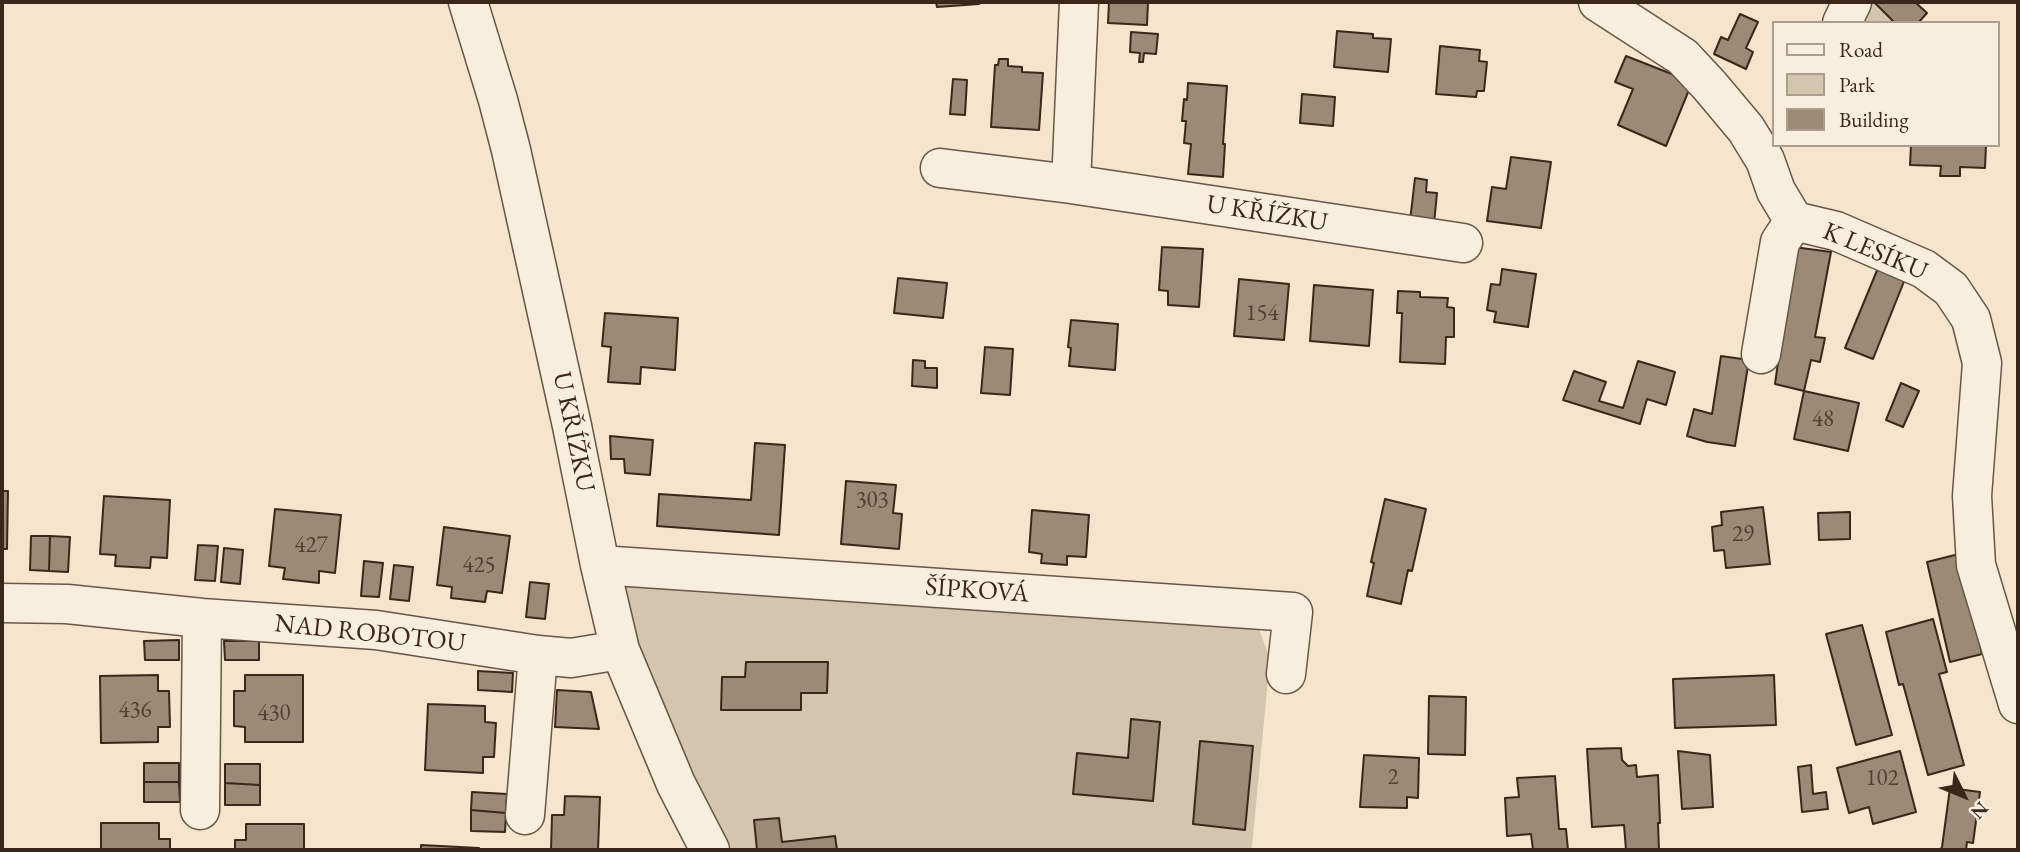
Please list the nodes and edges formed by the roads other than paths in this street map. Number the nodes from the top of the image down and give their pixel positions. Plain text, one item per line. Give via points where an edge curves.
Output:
1 (468, 2) edge
2 (1079, 2) edge
3 (1598, 2) edge
4 (1852, 2) edge
5 (1843, 21) edge
6 (1773, 152) edge
7 (940, 168) dead end
8 (1071, 184) junction
9 (1794, 221) junction
10 (1463, 243) dead end
11 (1761, 354) dead end
12 (600, 565) junction
13 (2, 603) edge
14 (202, 618) junction
15 (620, 650) junction
16 (538, 655) junction
17 (1286, 674) dead end
18 (2018, 704) edge
19 (200, 810) dead end
20 (526, 815) dead end
21 (710, 850) edge

1 - 12 street, U KŘÍŽKU via 511,150
2 - 8 street
3 - 6 street, K LESÍKU via 1683,57 1746,129
4 - 5 street
6 - 9 street, K LESÍKU via 1776,191
7 - 8 street, U KŘÍŽKU
8 - 10 street, U KŘÍŽKU
9 - 11 street via 1780,242
9 - 18 street, K LESÍKU via 1836,231 1924,270 1951,289 1971,319 1982,363 1972,496 1976,565
12 - 15 street, U KŘÍŽKU
12 - 17 street, ŠÍPKOVÁ via 1293,612
13 - 14 street, NAD ROBOTOU via 67,604
14 - 16 street, NAD ROBOTOU via 376,630
14 - 19 street
15 - 16 street, NAD ROBOTOU via 571,658
15 - 21 street, U KŘÍŽKU via 676,784
16 - 20 street

